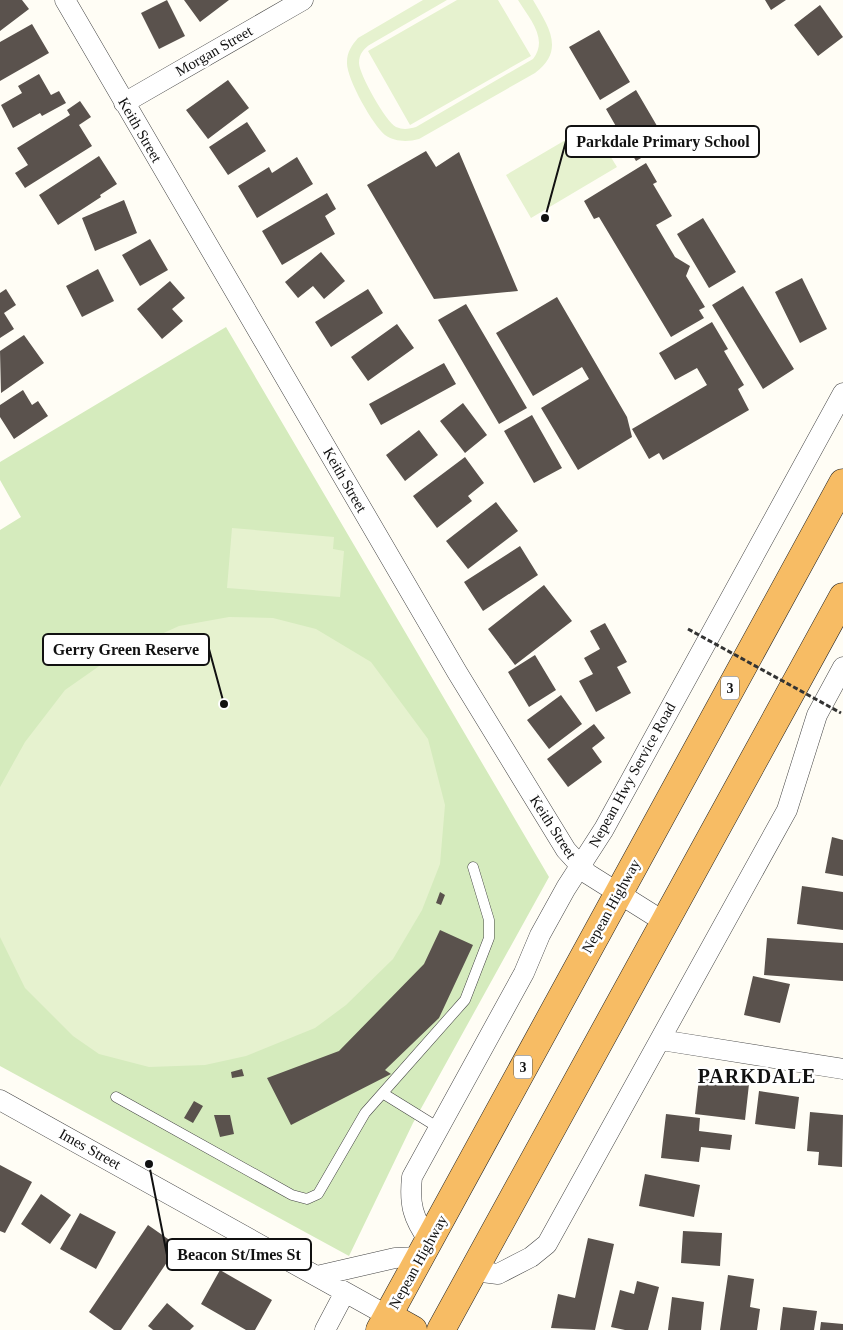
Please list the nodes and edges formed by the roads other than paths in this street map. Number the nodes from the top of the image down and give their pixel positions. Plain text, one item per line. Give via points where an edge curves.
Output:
1 (64, 0) edge
2 (303, 0) edge
3 (124, 103) junction
4 (843, 393) edge
5 (843, 483) edge
6 (843, 597) edge
7 (843, 667) edge
8 (473, 866) dead end
9 (580, 866) junction
10 (618, 894) junction
11 (666, 922) junction
12 (661, 1040) junction
13 (843, 1068) edge
14 (384, 1094) junction
15 (116, 1098) dead end
16 (0, 1100) edge
17 (439, 1128) junction
18 (425, 1249) junction
19 (474, 1271) junction
20 (317, 1276) junction
21 (345, 1292) junction
22 (384, 1323) edge
23 (325, 1330) edge
24 (413, 1330) edge
25 (442, 1330) edge

1 - 3 street, Keith Street
2 - 3 street, Morgan Street
3 - 9 street, Keith Street via 458,672 566,850
4 - 9 street, Nepean Hwy Service Road via 604,829
5 - 10 highway, Nepean Highway / 3
6 - 11 highway
7 - 12 street via 817,714 787,810
8 - 14 lane via 490,920 489,938 465,1000
9 - 10 street, Keith Street
9 - 17 street, Nepean Hwy Service Road via 540,935 524,973
10 - 11 street, Keith Street
10 - 18 highway, Nepean Highway / 3
11 - 19 highway
12 - 13 street
12 - 19 street via 547,1244 531,1257 498,1274
14 - 15 lane via 366,1113 324,1187 307,1199 292,1195
14 - 17 lane
16 - 20 street, Imes Street
17 - 18 street, Nepean Hwy Service Road via 412,1177 410,1197
18 - 20 street
18 - 22 highway, Nepean Highway / 3
19 - 25 highway
20 - 21 street, Imes Street
21 - 22 street, Imes Street
21 - 23 street
22 - 24 highway

